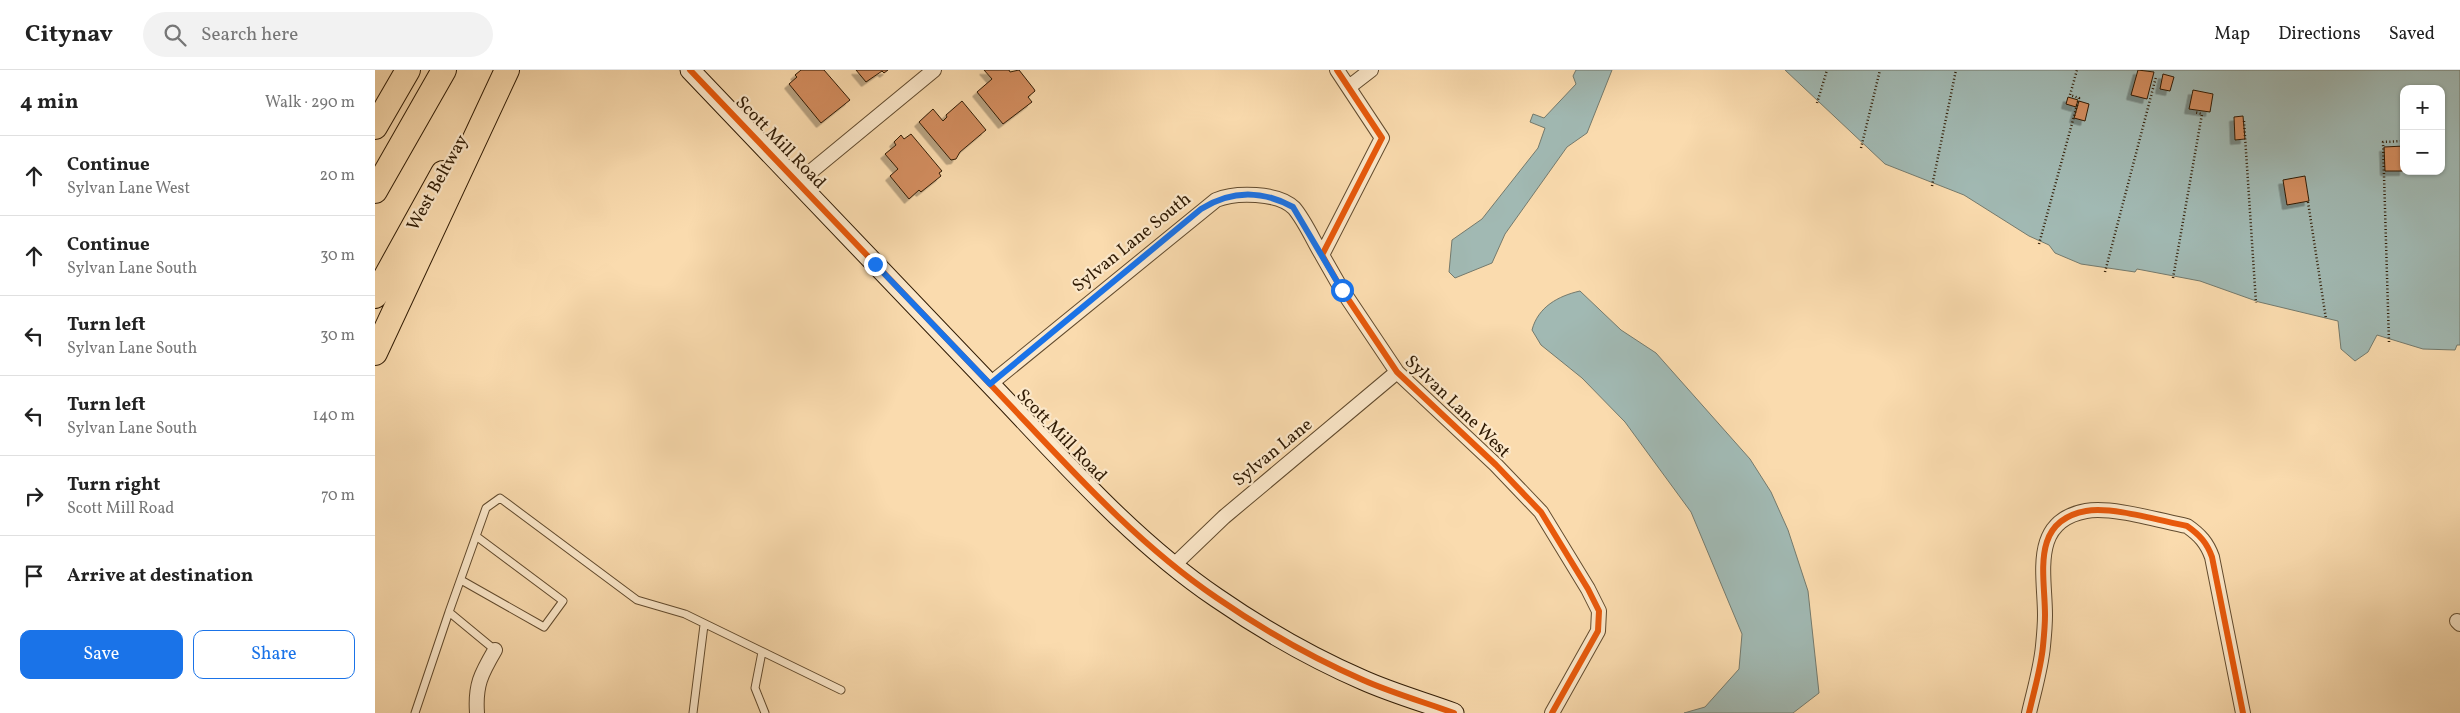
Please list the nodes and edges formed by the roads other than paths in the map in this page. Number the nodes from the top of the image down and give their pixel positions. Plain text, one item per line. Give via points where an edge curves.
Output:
1 (408, 70) edge
2 (443, 70) edge
3 (500, 70) edge
4 (507, 70) edge
5 (690, 70) edge
6 (934, 70) edge
7 (1337, 70) edge
8 (1371, 70) edge
9 (1349, 87) junction
10 (375, 127) edge
11 (797, 183) junction
12 (375, 191) edge
13 (1323, 254) junction
14 (375, 296) edge
15 (375, 352) edge
16 (1397, 372) junction
17 (990, 384) junction
18 (476, 536) junction
19 (1174, 565) junction
20 (461, 580) junction
21 (449, 612) junction
22 (704, 625) junction
23 (495, 650) joint
24 (762, 652) junction
25 (841, 690) dead end
26 (415, 713) edge
27 (477, 713) edge
28 (693, 713) edge
29 (765, 713) edge
30 (1454, 713) edge
31 (1552, 713) edge
32 (2029, 713) edge
33 (2243, 713) edge

1 - 10 highway
2 - 12 highway
3 - 14 highway, West Beltway
4 - 15 highway
5 - 11 street, Scott Mill Road
6 - 11 street
7 - 9 street
8 - 9 street
9 - 13 street via 1382,138
11 - 17 street, Scott Mill Road
13 - 16 street, Sylvan Lane West via 1342,290
13 - 17 street, Sylvan Lane South via 1293,207 1262,196 1222,197 1201,209
16 - 19 street, Sylvan Lane via 1224,517
16 - 31 street, Sylvan Lane West via 1541,512 1599,612 1598,631
17 - 19 street, Scott Mill Road via 1119,517
18 - 20 lane
18 - 20 lane via 563,601 544,627
18 - 22 lane via 486,508 500,498 637,600 685,614
19 - 30 street, Scott Mill Road via 1215,597 1309,654 1363,680
20 - 21 lane
21 - 23 lane
21 - 26 lane
22 - 24 lane
22 - 28 lane
23 - 27 street via 476,687
24 - 25 lane
24 - 29 lane via 755,688
32 - 33 street via 2043,648 2045,615 2041,559 2047,540 2057,525 2073,514 2106,510 2187,526 2207,544

